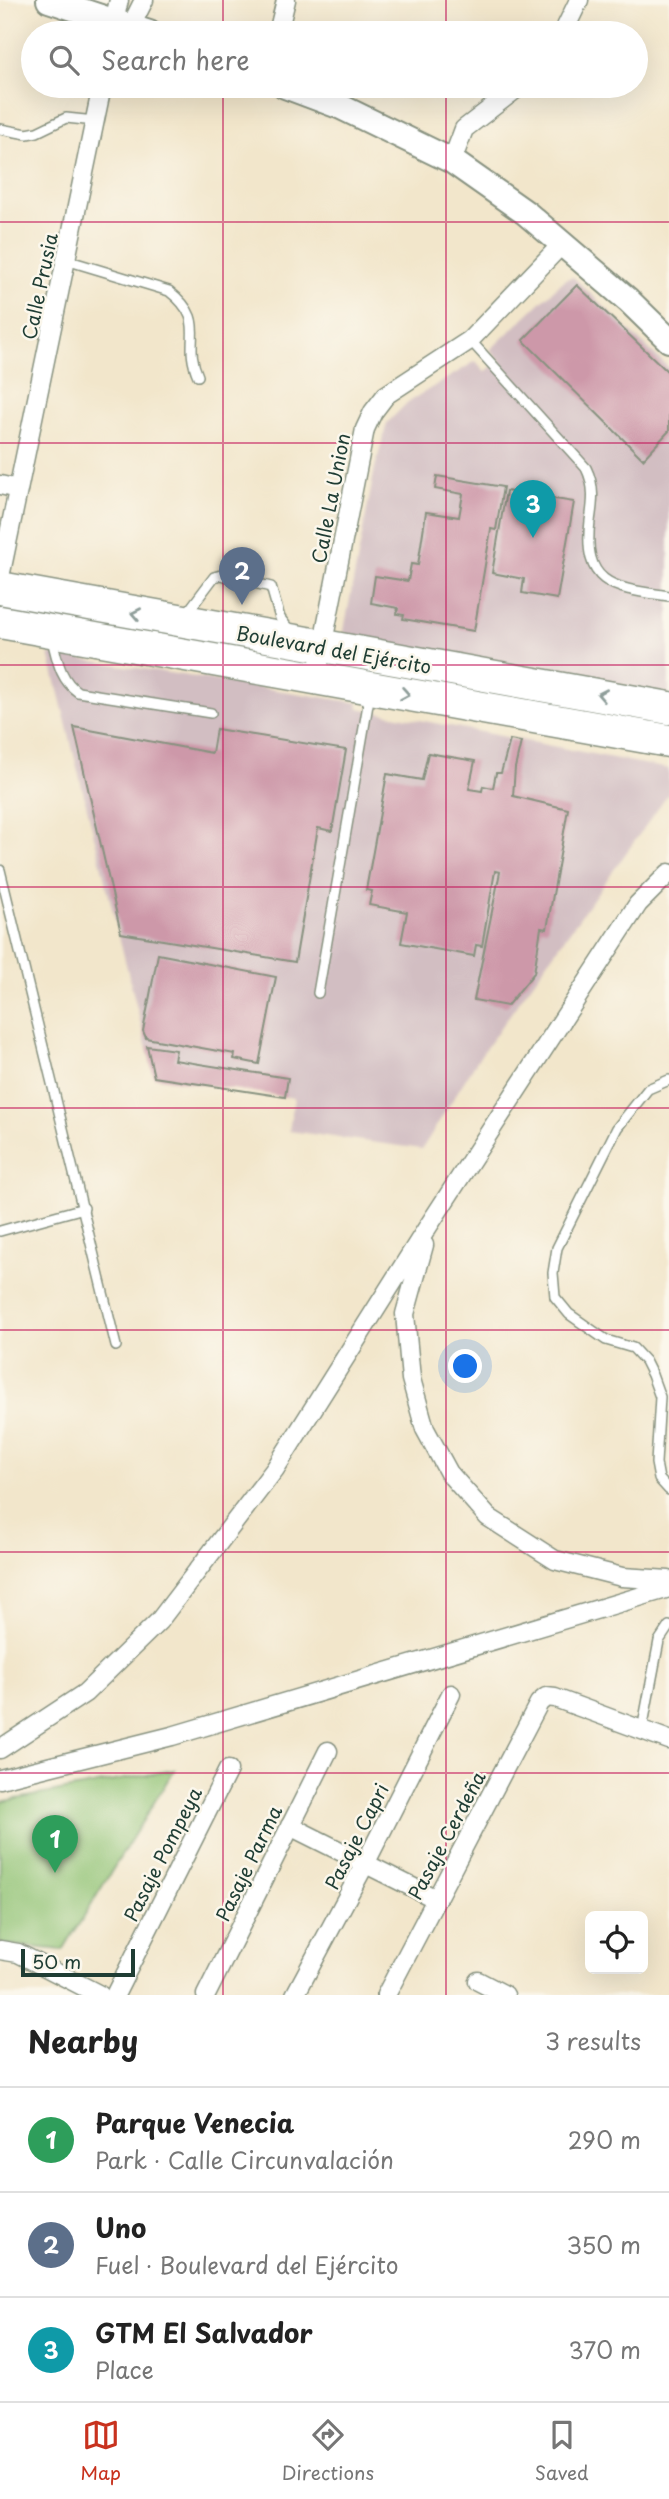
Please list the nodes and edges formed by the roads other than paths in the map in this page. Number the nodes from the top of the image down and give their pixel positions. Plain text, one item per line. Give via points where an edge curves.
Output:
1 (49, 0) edge
2 (144, 0) edge
3 (286, 0) edge
4 (579, 0) edge
5 (116, 18) edge
6 (281, 21) edge
7 (569, 21) edge
8 (100, 98) edge
9 (316, 98) edge
10 (504, 98) edge
11 (96, 121) junction
12 (0, 129) edge
13 (452, 162) junction
14 (562, 244) junction
15 (66, 260) junction
16 (470, 340) junction
17 (669, 340) edge
18 (198, 376) dead end
19 (0, 485) edge
20 (18, 489) junction
21 (0, 577) edge
22 (0, 588) edge
23 (669, 596) edge
24 (187, 613) dead end
25 (0, 622) edge
26 (50, 631) junction
27 (251, 634) junction
28 (323, 647) junction
29 (243, 666) junction
30 (343, 683) junction
31 (669, 708) edge
32 (211, 713) dead end
33 (669, 741) edge
34 (0, 870) edge
35 (669, 873) edge
36 (2, 888) edge
37 (318, 993) dead end
38 (669, 1080) edge
39 (84, 1208) junction
40 (429, 1225) junction
41 (0, 1231) edge
42 (116, 1346) dead end
43 (669, 1490) edge
44 (669, 1580) edge
45 (669, 1588) edge
46 (669, 1626) edge
47 (451, 1694) dead end
48 (642, 1730) junction
49 (669, 1740) edge
50 (0, 1749) edge
51 (328, 1751) dead end
52 (228, 1770) dead end
53 (0, 1779) edge
54 (290, 1826) junction
55 (366, 1862) junction
56 (436, 1899) junction
57 (0, 1950) edge
58 (478, 1981) dead end
59 (100, 1995) edge
60 (115, 1995) edge
61 (206, 1995) edge
62 (295, 1995) edge
63 (386, 1995) edge
64 (505, 1995) edge

1 - 5 main road
2 - 5 street
3 - 6 street
4 - 7 street
8 - 11 street, Calle Prusia
9 - 13 main road
10 - 13 street via 464,129
11 - 12 lane via 66,118 27,135
11 - 15 street, Calle Prusia
13 - 14 main road
14 - 16 street, Calle La Union
14 - 17 main road
15 - 18 lane via 169,291 180,300 192,316 193,364
15 - 20 street, Calle Prusia
16 - 23 lane via 586,468 593,491 590,558 597,572 623,589
16 - 28 street, Calle La Union via 386,395 373,412 365,429
19 - 20 street
20 - 21 street, Calle Prusia
27 -> 22 highway, Boulevard del Ejército
24 - 28 lane via 214,577 262,583 271,587 280,618
25 - 26 highway, Boulevard del Ejército
26 - 29 highway, Boulevard del Ejército
26 - 32 lane via 60,669 68,685 78,692
27 - 28 highway, Boulevard del Ejército
27 - 29 highway via 261,644 261,657
28 - 30 highway via 334,652 328,660 330,674
31 -> 28 highway, Boulevard del Ejército
29 - 30 highway, Boulevard del Ejército
30 -> 33 highway, Boulevard del Ejército
30 - 37 lane
34 - 36 lane
35 - 40 street via 638,904
36 - 39 lane
38 - 43 lane via 648,1089 617,1128 557,1248 553,1273 555,1297 569,1314 606,1340 633,1349 649,1368 660,1397 656,1463 659,1479
39 - 41 lane
39 - 42 lane
40 - 44 street via 405,1314 411,1379 425,1429 449,1473 488,1517 555,1560 622,1577
40 - 50 street via 275,1469 159,1621 85,1693
45 - 53 street via 172,1736
46 - 48 lane via 659,1641
47 - 55 street, Pasaje Capri
48 - 49 street
48 - 56 street, Pasaje Cerdeña via 546,1697
51 - 54 street, Pasaje Parma
52 - 60 street, Pasaje Pompeya
54 - 55 street
54 - 61 street, Pasaje Parma
55 - 56 street
55 - 62 street, Pasaje Capri
56 - 63 street, Pasaje Cerdeña
57 - 59 street via 18,1953
58 - 64 street

